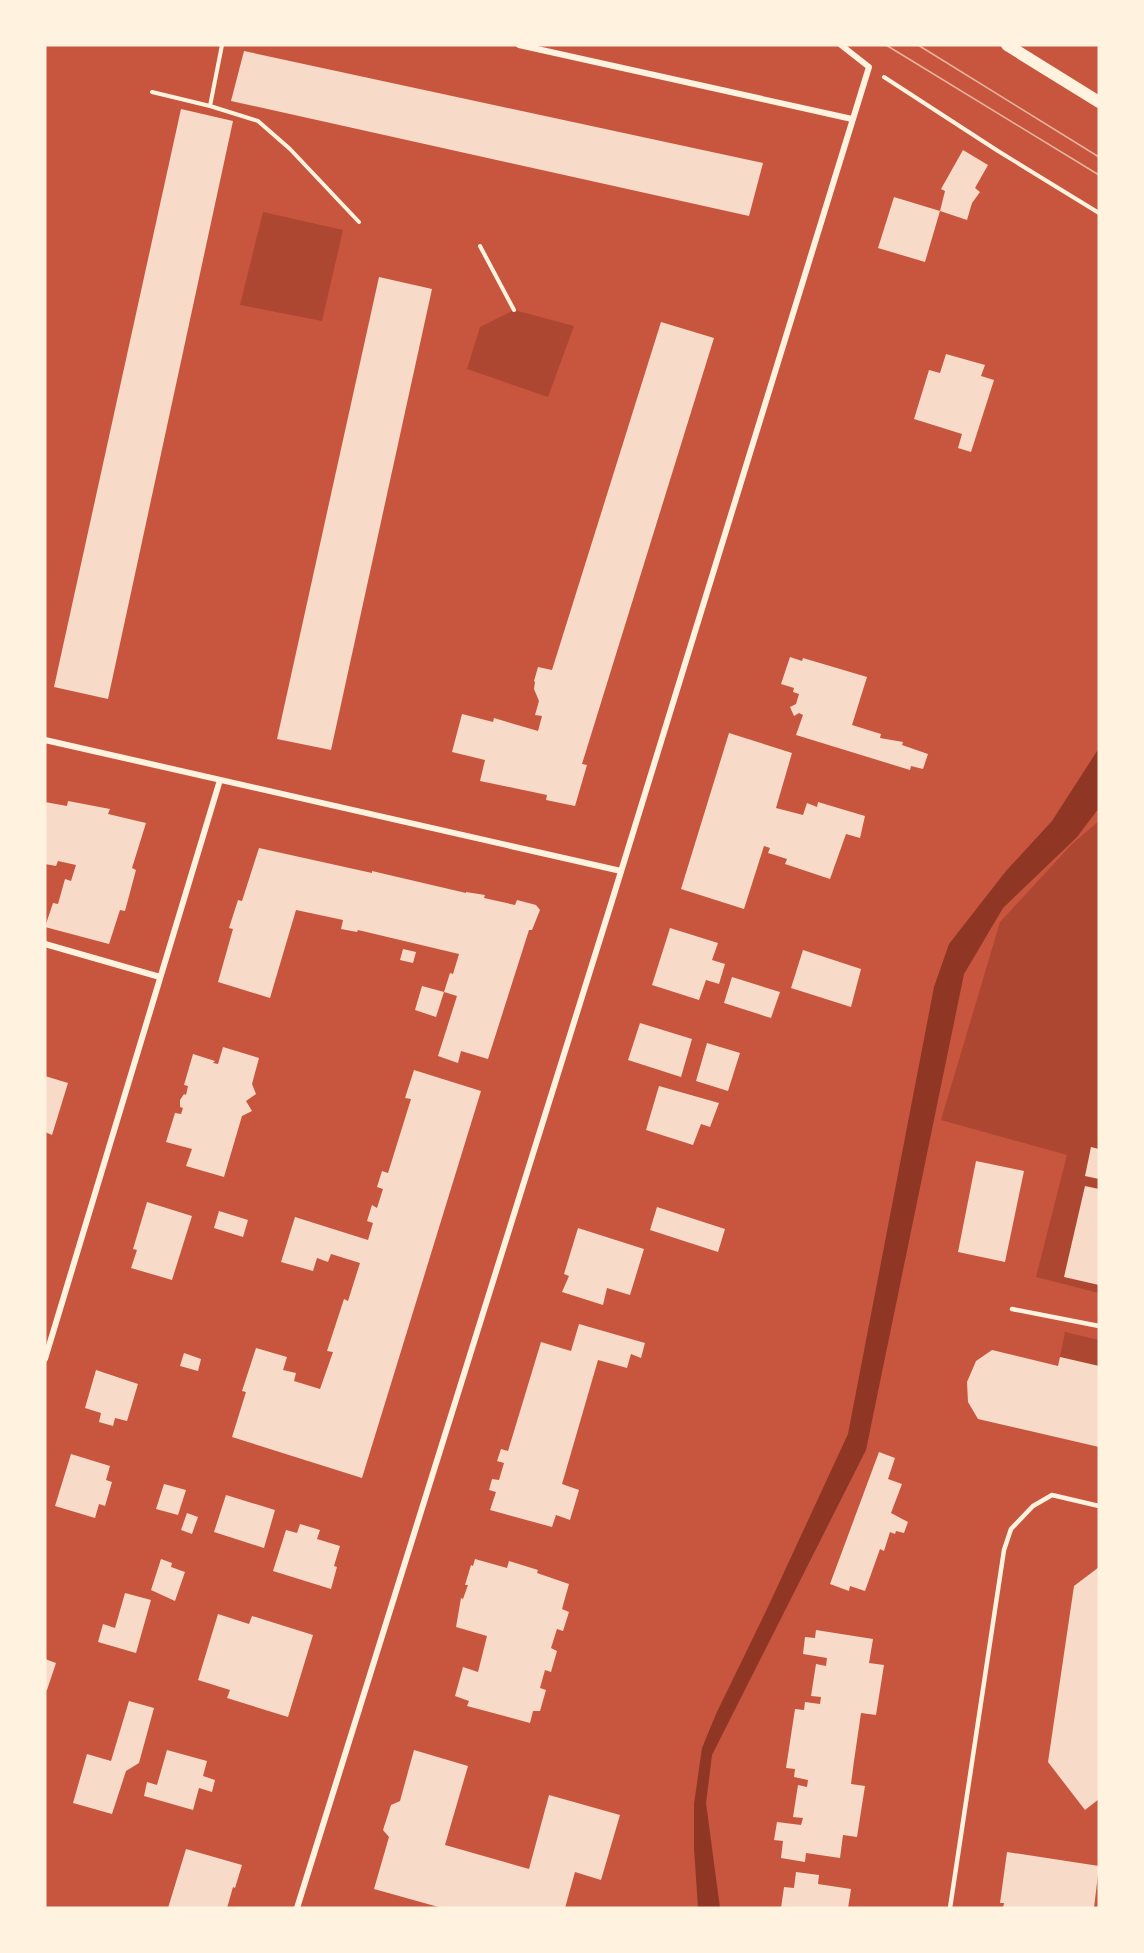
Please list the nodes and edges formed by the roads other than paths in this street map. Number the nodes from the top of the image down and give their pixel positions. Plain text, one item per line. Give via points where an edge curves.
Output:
1 (519, 45) edge
2 (841, 45) edge
3 (1007, 45) edge
4 (1097, 101) edge
5 (852, 119) junction
6 (45, 740) edge
7 (220, 780) junction
8 (621, 871) junction
9 (45, 944) edge
10 (160, 977) junction
11 (1012, 1309) dead end
12 (1099, 1326) edge
13 (45, 1359) edge
14 (1099, 1506) edge
15 (297, 1908) edge
16 (950, 1908) edge

1 - 5 street
2 - 5 street via 869,67
3 - 4 main road
5 - 8 street
6 - 7 street
7 - 8 street
7 - 10 street
8 - 15 street
9 - 10 street
10 - 13 street
11 - 12 lane
14 - 16 lane via 1052,1495 1033,1506 1011,1529 1004,1550

